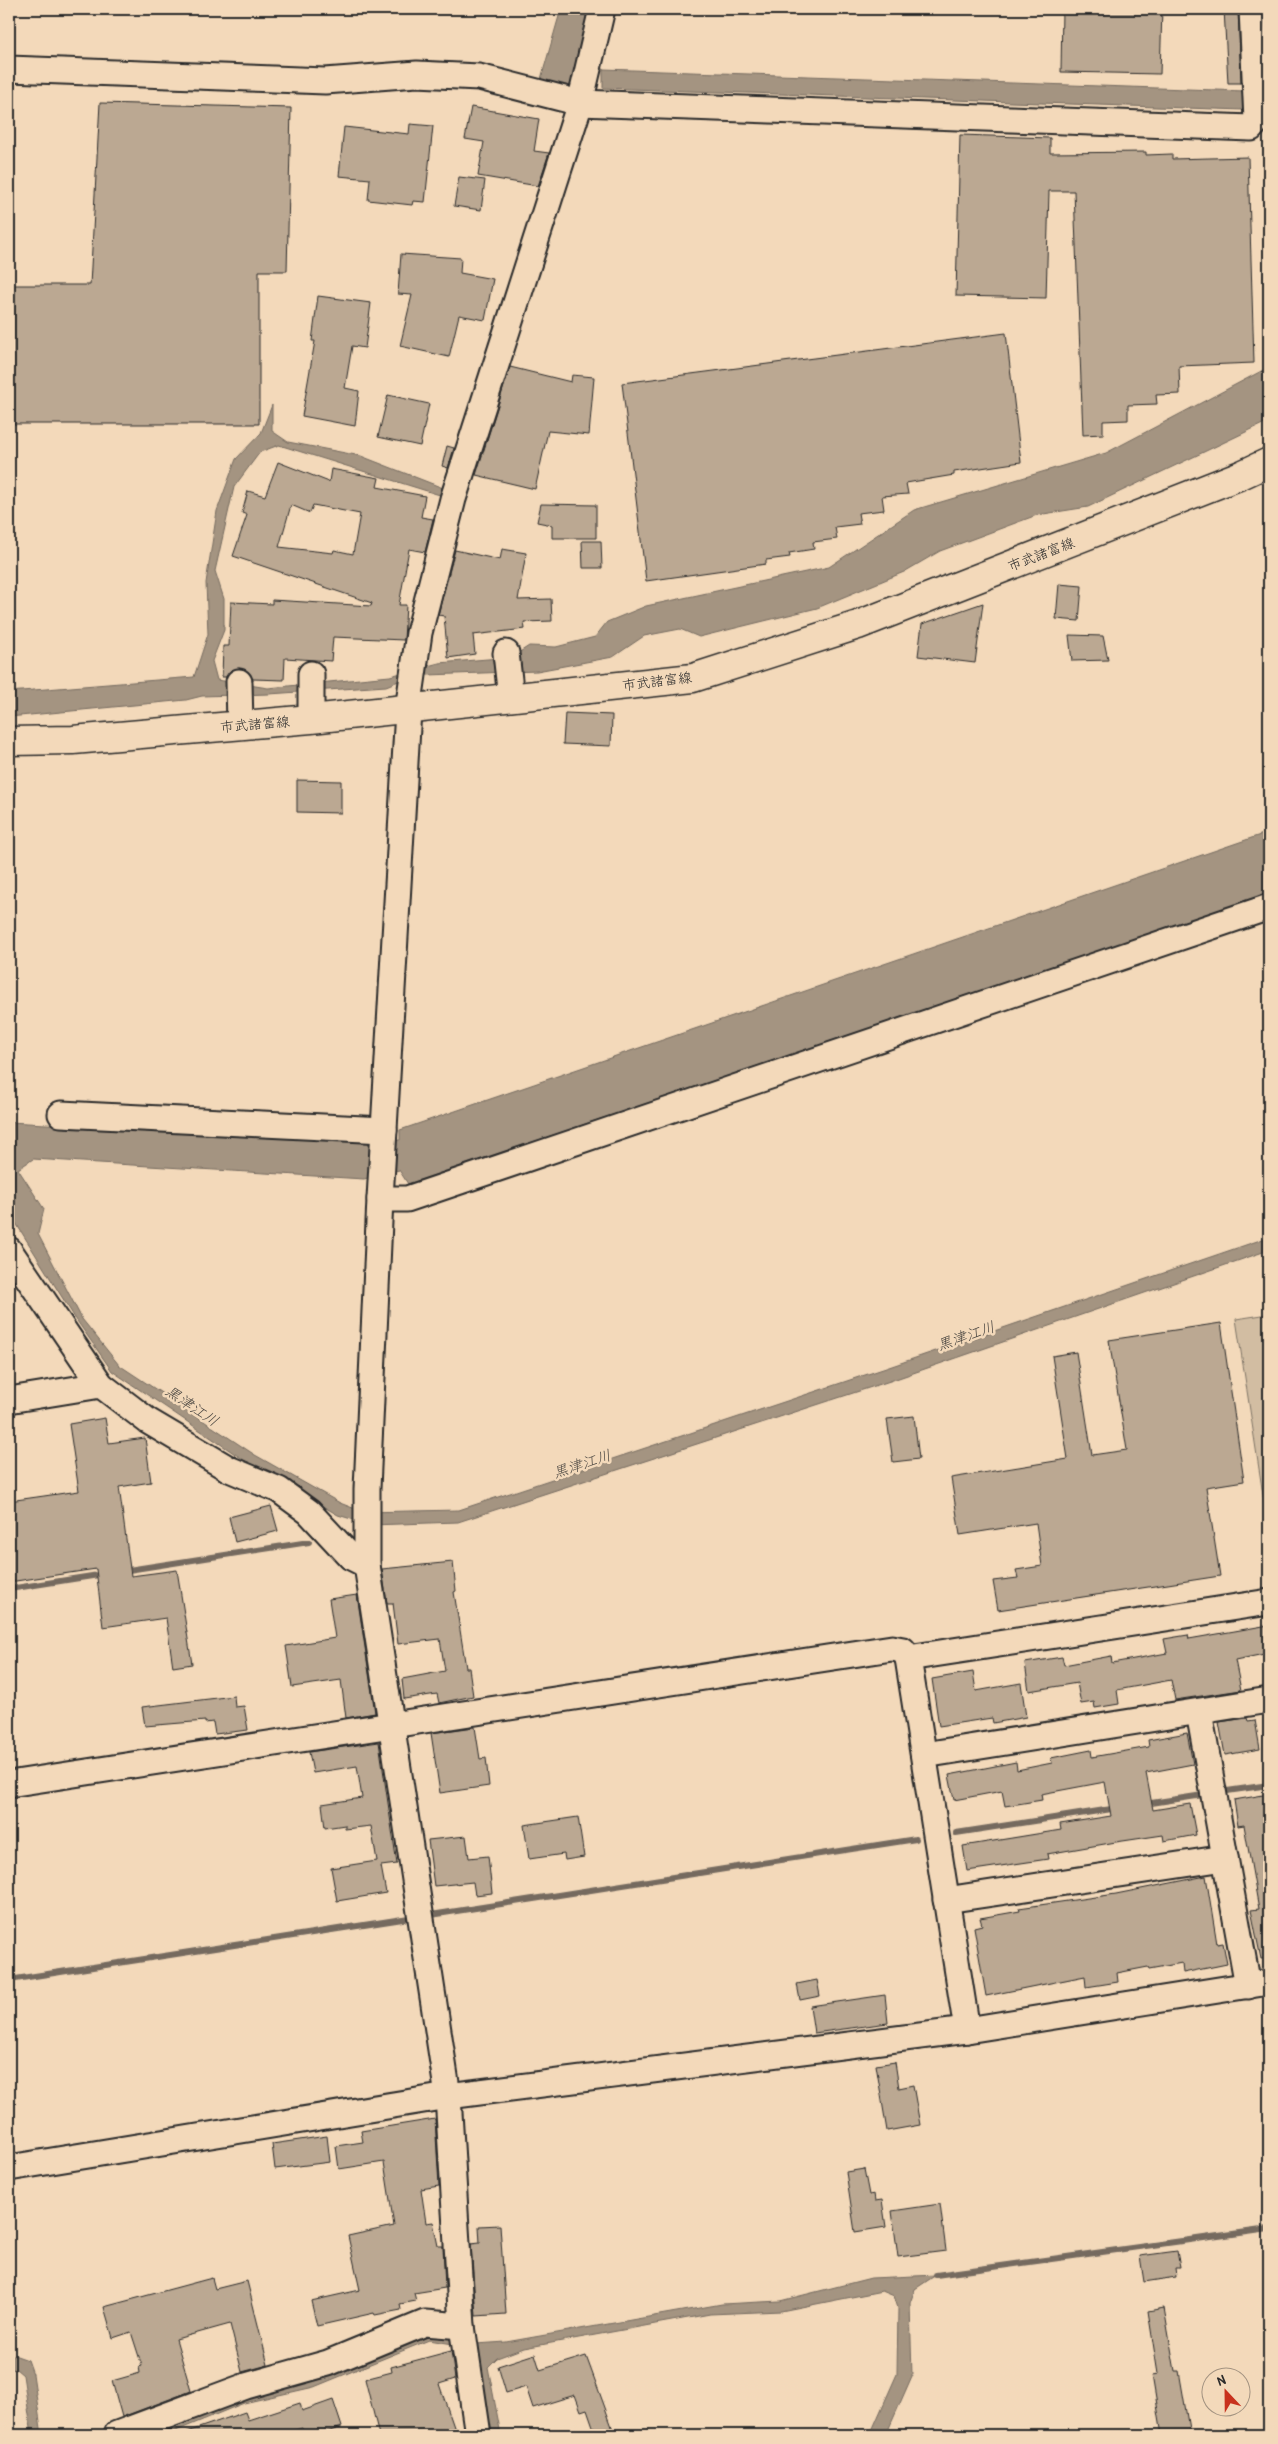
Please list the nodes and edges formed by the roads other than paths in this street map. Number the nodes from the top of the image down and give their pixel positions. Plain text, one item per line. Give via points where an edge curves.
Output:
1 (602, 9) edge
2 (1252, 9) edge
3 (9, 69) edge
4 (580, 103) junction
5 (1269, 462) edge
6 (506, 653) dead end
7 (510, 688) junction
8 (408, 710) junction
9 (9, 741) edge
10 (1269, 906) edge
11 (61, 1114) dead end
12 (384, 1130) junction
13 (381, 1191) junction
14 (9, 1250) edge
15 (101, 1385) junction
16 (9, 1400) edge
17 (367, 1565) junction
18 (1269, 1602) edge
19 (908, 1658) junction
20 (1269, 1700) edge
21 (1200, 1712) junction
22 (390, 1725) junction
23 (924, 1755) junction
24 (9, 1784) edge
25 (1225, 1858) junction
26 (946, 1900) junction
27 (1258, 1984) edge
28 (966, 2030) junction
29 (448, 2096) junction
30 (9, 2168) edge
31 (463, 2339) junction
32 (117, 2434) dead end
33 (478, 2435) edge

1 - 4 street
2 - 4 street via 1257,121 1251,128
3 - 4 street via 325,81 416,74 479,77
4 - 8 street via 453,499 419,633
5 - 7 main road, 市武諸富線 via 858,625 694,678
6 - 7 street
7 - 8 main road, 市武諸富線
8 - 9 main road, 市武諸富線 via 311,697 240,702 74,740
8 - 12 street
10 - 13 street via 407,1199
11 - 12 street
12 - 13 street
13 - 17 street via 367,1489
14 - 15 street
15 - 16 street
15 - 17 street via 148,1421 229,1469 279,1490 308,1512 351,1557
17 - 22 street
18 - 19 street
19 - 22 street via 903,1650 892,1648
19 - 23 street
20 - 21 street
21 - 23 street
21 - 25 street
22 - 24 street
22 - 29 street
23 - 26 street
25 - 26 street
25 - 27 street
26 - 28 street
27 - 28 street
28 - 29 street
29 - 30 street
29 - 31 street
31 - 32 street via 425,2323 328,2363 246,2386
31 - 33 street

